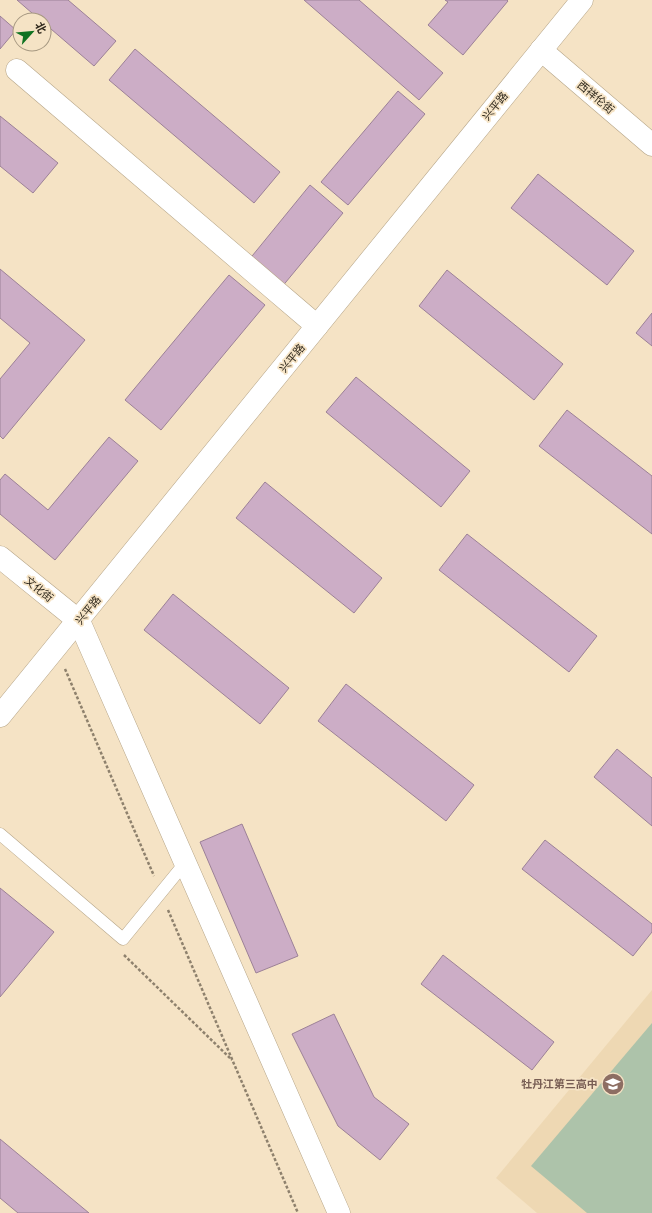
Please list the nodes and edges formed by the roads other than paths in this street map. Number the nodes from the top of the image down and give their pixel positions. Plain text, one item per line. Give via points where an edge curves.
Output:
1 (582, 0) edge
2 (541, 50) junction
3 (17, 70) dead end
4 (652, 145) edge
5 (317, 326) junction
6 (0, 557) edge
7 (78, 621) junction
8 (0, 716) edge
9 (0, 834) edge
10 (185, 863) junction
11 (339, 1213) edge

1 - 2 street, 兴平路
2 - 4 street, 西祥伦街
2 - 5 street, 兴平路
3 - 5 street
5 - 7 street, 兴平路
6 - 7 street, 文化街
7 - 8 street, 兴平路
7 - 10 street
9 - 10 lane via 123,939
10 - 11 street

